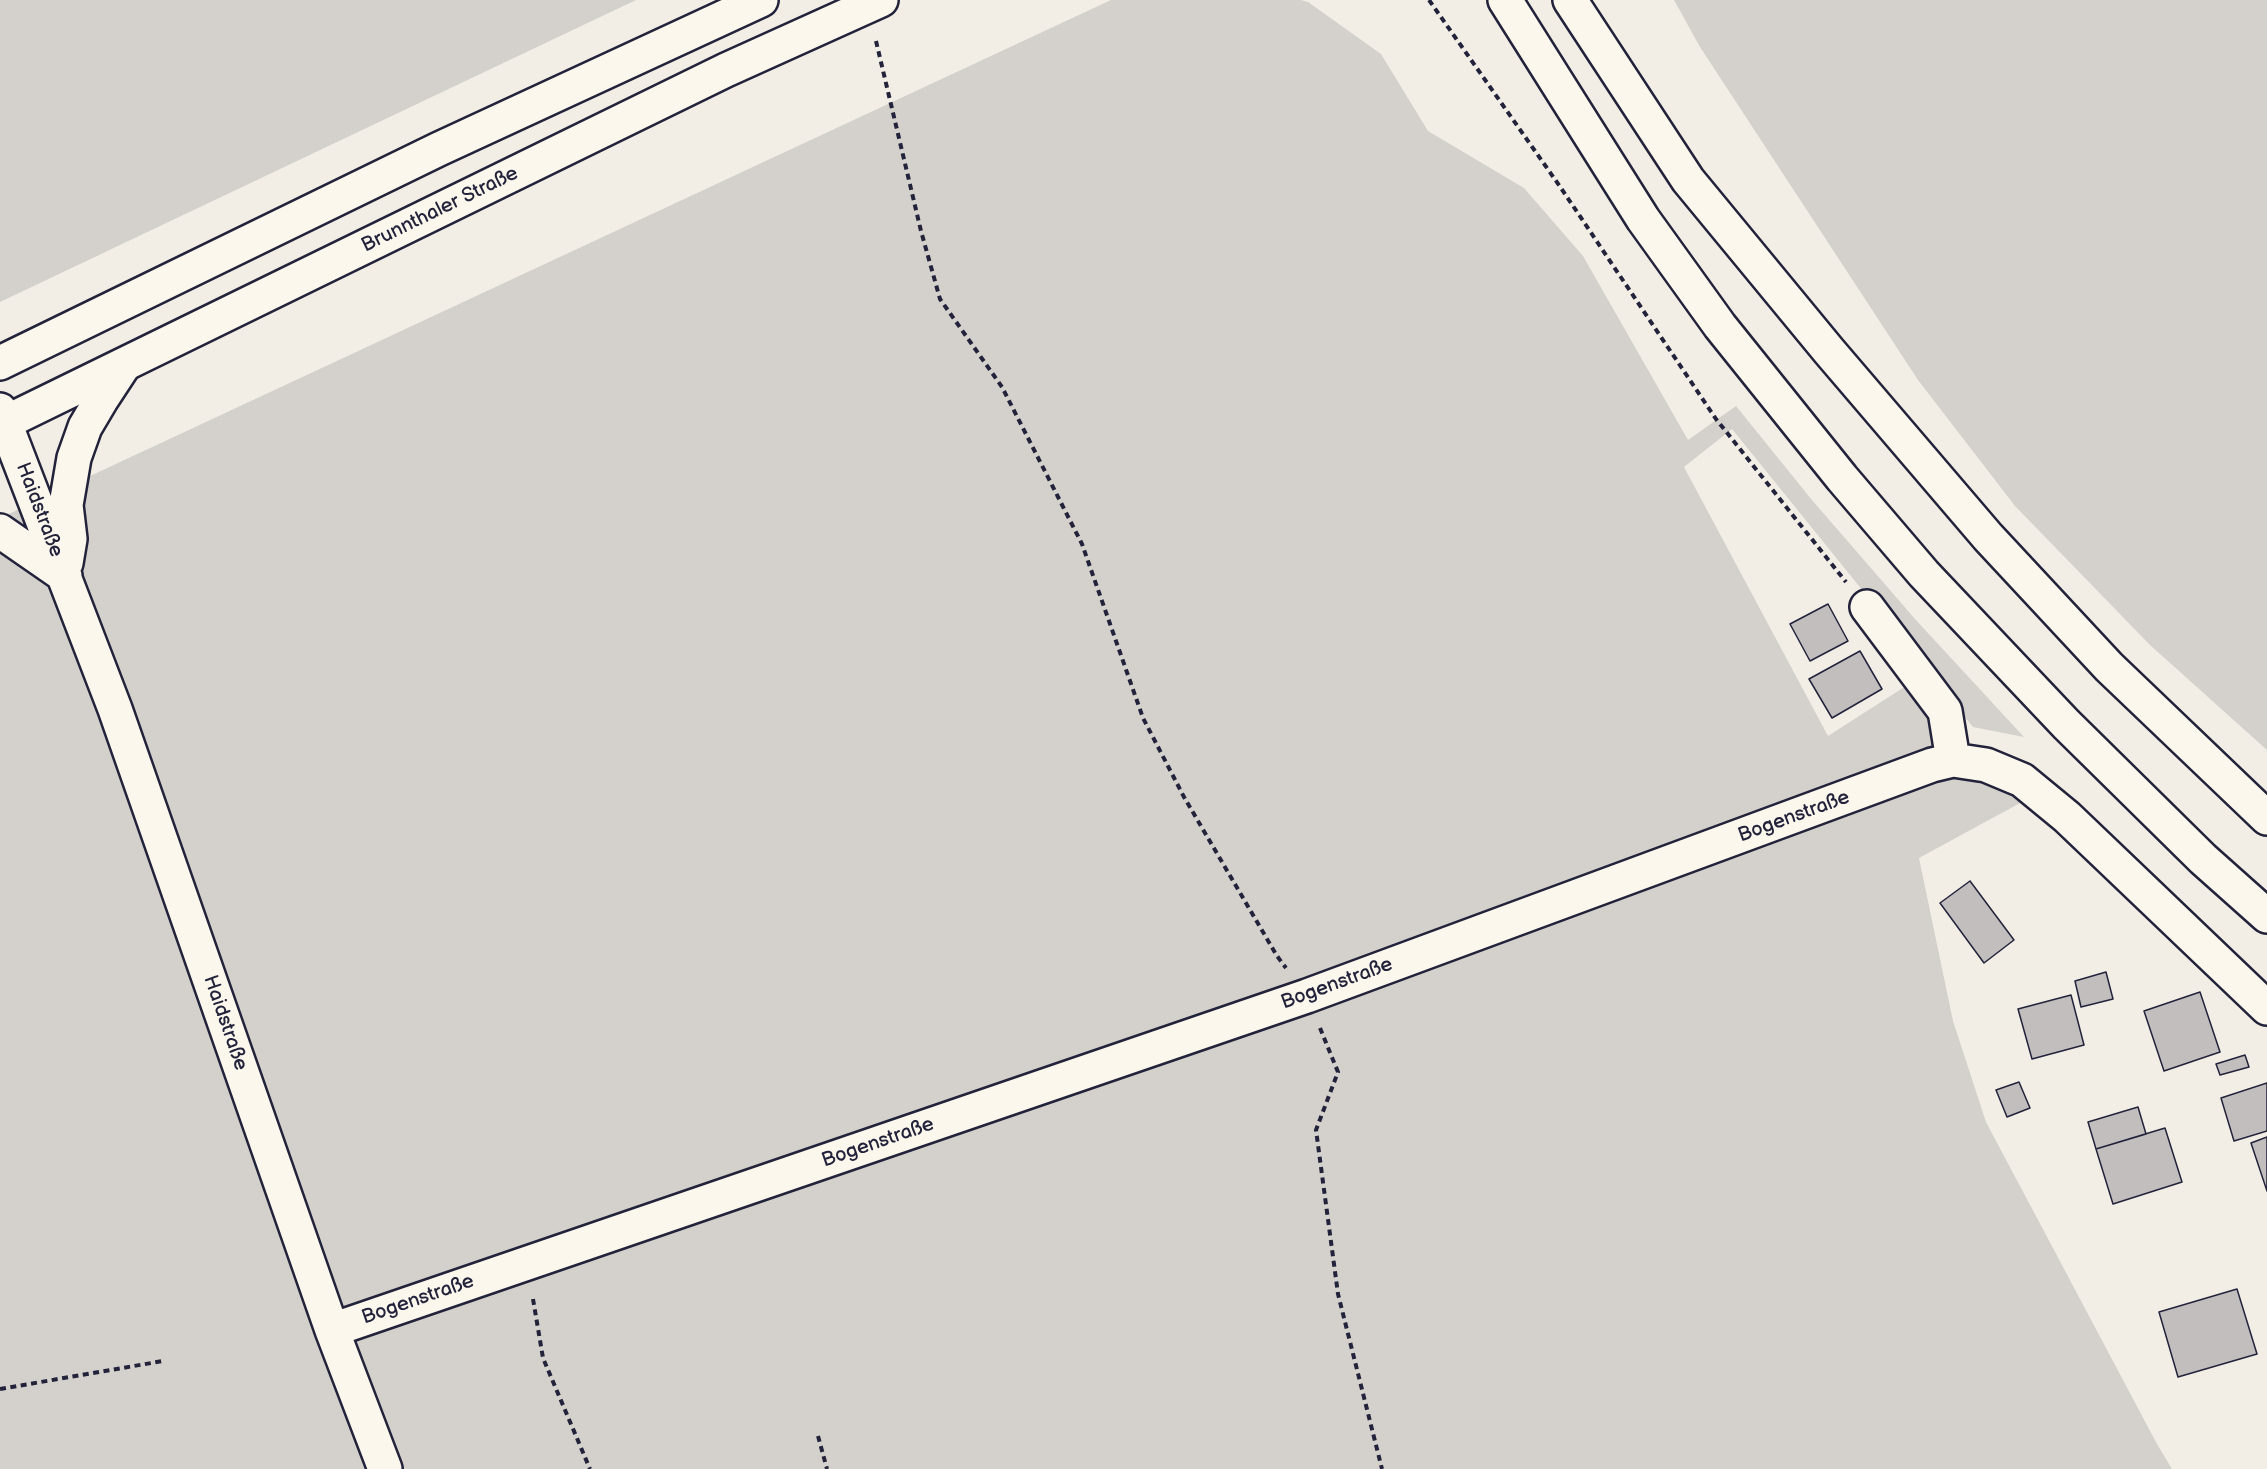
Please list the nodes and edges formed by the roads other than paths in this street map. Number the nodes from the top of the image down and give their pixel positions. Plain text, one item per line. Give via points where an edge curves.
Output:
1 (761, 0) edge
2 (1505, 0) edge
3 (1570, 0) edge
4 (875, 3) edge
5 (0, 363) edge
6 (124, 365) junction
7 (2, 419) edge
8 (0, 531) edge
9 (65, 576) junction
10 (1867, 607) road end
11 (1953, 760) junction
12 (2267, 818) edge
13 (2267, 916) edge
14 (2267, 1008) edge
15 (332, 1330) junction
16 (385, 1469) edge

1 - 5 main road via 439,149
2 - 13 main road via 1643,219 1720,326 1842,478 1924,574 2066,724
3 - 12 main road via 1688,180 1828,351 1988,537 2109,667
4 - 6 main road, Brunnthaler Straße via 726,70
6 - 7 main road, Brunnthaler Straße
6 - 9 main road, Haidstraße via 100,400 74,458 66,505 70,539
7 - 9 main road, Haidstraße
8 - 9 main road, Haidstraße
9 - 15 main road, Haidstraße
10 - 11 main road via 1945,711
11 - 14 main road, Bogenstraße via 1986,765 2022,780 2067,817
11 - 15 main road, Bogenstraße via 1307,996
15 - 16 main road, Haidstraße

